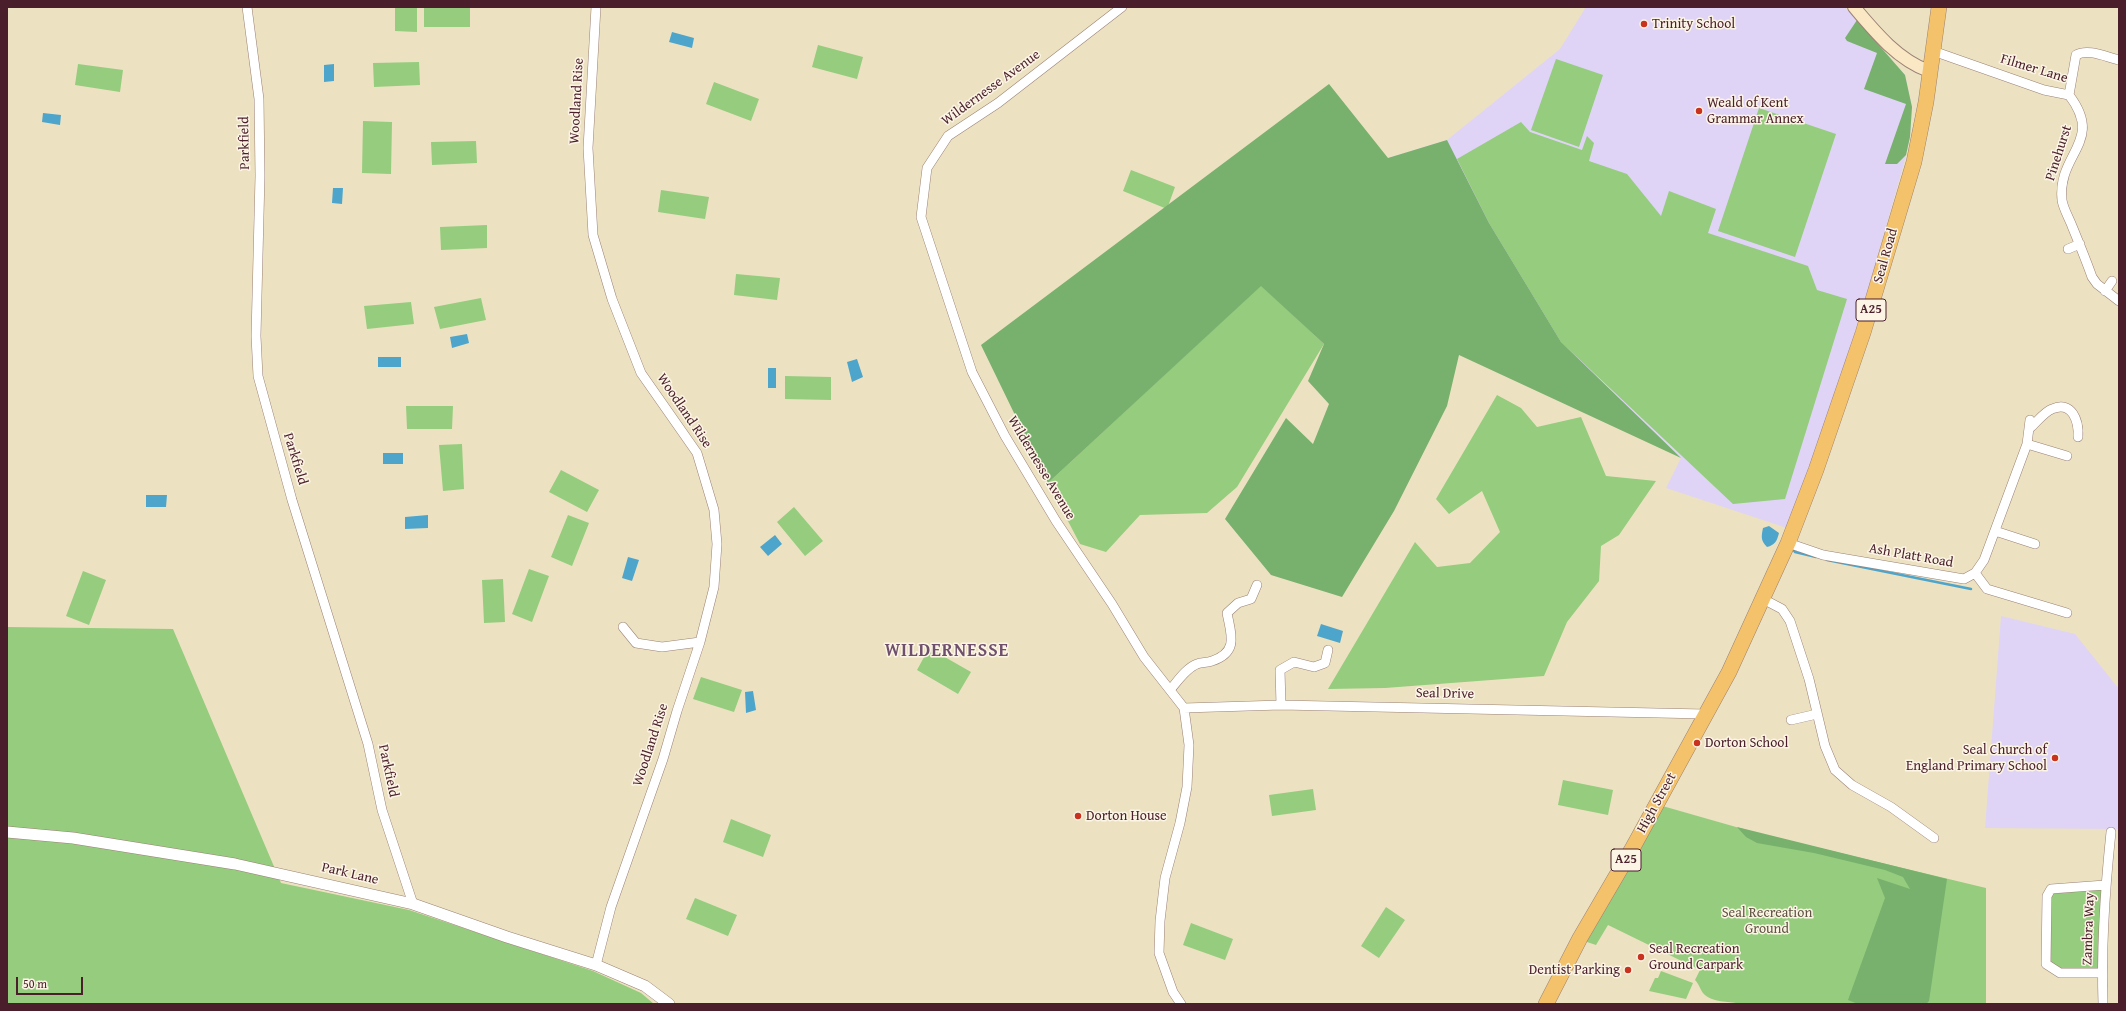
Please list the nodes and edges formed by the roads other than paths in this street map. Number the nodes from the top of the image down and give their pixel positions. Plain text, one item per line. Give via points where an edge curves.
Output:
1 (247, 7) edge
2 (596, 7) edge
3 (1122, 7) edge
4 (1854, 7) edge
5 (1940, 7) edge
6 (1933, 51) junction
7 (2119, 60) edge
8 (1929, 71) junction
9 (2069, 95) junction
10 (2080, 244) junction
11 (2068, 249) dead end
12 (2112, 281) dead end
13 (2105, 291) junction
14 (2119, 301) edge
15 (2078, 437) dead end
16 (2027, 444) junction
17 (2068, 456) dead end
18 (1995, 531) junction
19 (1788, 543) junction
20 (2035, 544) dead end
21 (1976, 573) junction
22 (1257, 585) dead end
23 (1763, 599) junction
24 (2067, 613) dead end
25 (623, 627) dead end
26 (700, 642) junction
27 (1328, 650) dead end
28 (1170, 690) junction
29 (1281, 705) junction
30 (1184, 708) junction
31 (1705, 714) junction
32 (1817, 714) junction
33 (1791, 720) dead end
34 (7, 832) edge
35 (2111, 832) dead end
36 (1934, 838) dead end
37 (2105, 885) junction
38 (413, 904) junction
39 (596, 965) junction
40 (2102, 974) junction
41 (669, 1004) edge
42 (1181, 1004) edge
43 (1546, 1004) edge
44 (2103, 1004) edge

1 - 38 street, Parkfield via 259,99 256,336 258,376 292,500 368,744 382,810
2 - 26 street, Woodland Rise via 588,148 593,235 612,299 641,374 697,453 709,490 714,510 717,544 714,587
3 - 28 street, Wildernesse Avenue via 998,103 948,136 927,168 921,217 972,372 1002,430 1056,521 1144,657
4 - 8 main road via 1899,56
5 - 6 highway, Seal Road / A25
6 - 8 highway, Seal Road / A25
6 - 9 street, Filmer Lane via 2044,90
7 - 9 street, Filmer Lane via 2090,53 2081,52 2076,55
8 - 19 highway, Seal Road / A25 via 1914,162 1874,300 1816,470
9 - 10 street, Pinehurst via 2079,109 2084,127 2061,184 2062,202
10 - 11 street
10 - 13 street, Pinehurst via 2092,277
12 - 13 street
13 - 14 street, Pinehurst
15 - 16 street via 2079,425 2074,413 2065,408 2052,409 2030,424
16 - 17 street
16 - 18 street
18 - 20 street
18 - 21 street
19 - 21 street, Ash Platt Road via 1823,555 1964,579
19 - 23 highway, High Street / A25
21 - 24 street via 1987,589
22 - 28 street via 1251,598 1238,603 1227,612 1233,636 1231,645 1223,657 1196,664
23 - 31 highway, High Street / A25 via 1729,672
23 - 32 street via 1782,609 1789,618 1809,679
25 - 26 street via 636,643 662,647
26 - 39 street, Woodland Rise via 663,759 611,907
27 - 29 street via 1325,663 1314,667 1294,662 1280,670
28 - 30 street, Wildernesse Avenue
29 - 30 street, Seal Drive
29 - 31 street, Seal Drive
30 - 42 street, Wildernesse Avenue via 1190,745 1187,787 1165,878 1160,921 1160,953 1173,992
31 - 43 highway, High Street / A25
32 - 33 street
32 - 36 street via 1827,752 1839,774
34 - 38 street, Park Lane via 73,838 235,864
35 - 37 street, Zambra Way
37 - 40 street, Zambra Way
37 - 40 street, Zambra Way via 2051,889 2047,896 2046,964 2060,973
38 - 39 street, Park Lane
39 - 41 street, Park Lane via 646,986
40 - 44 street, Zambra Way

